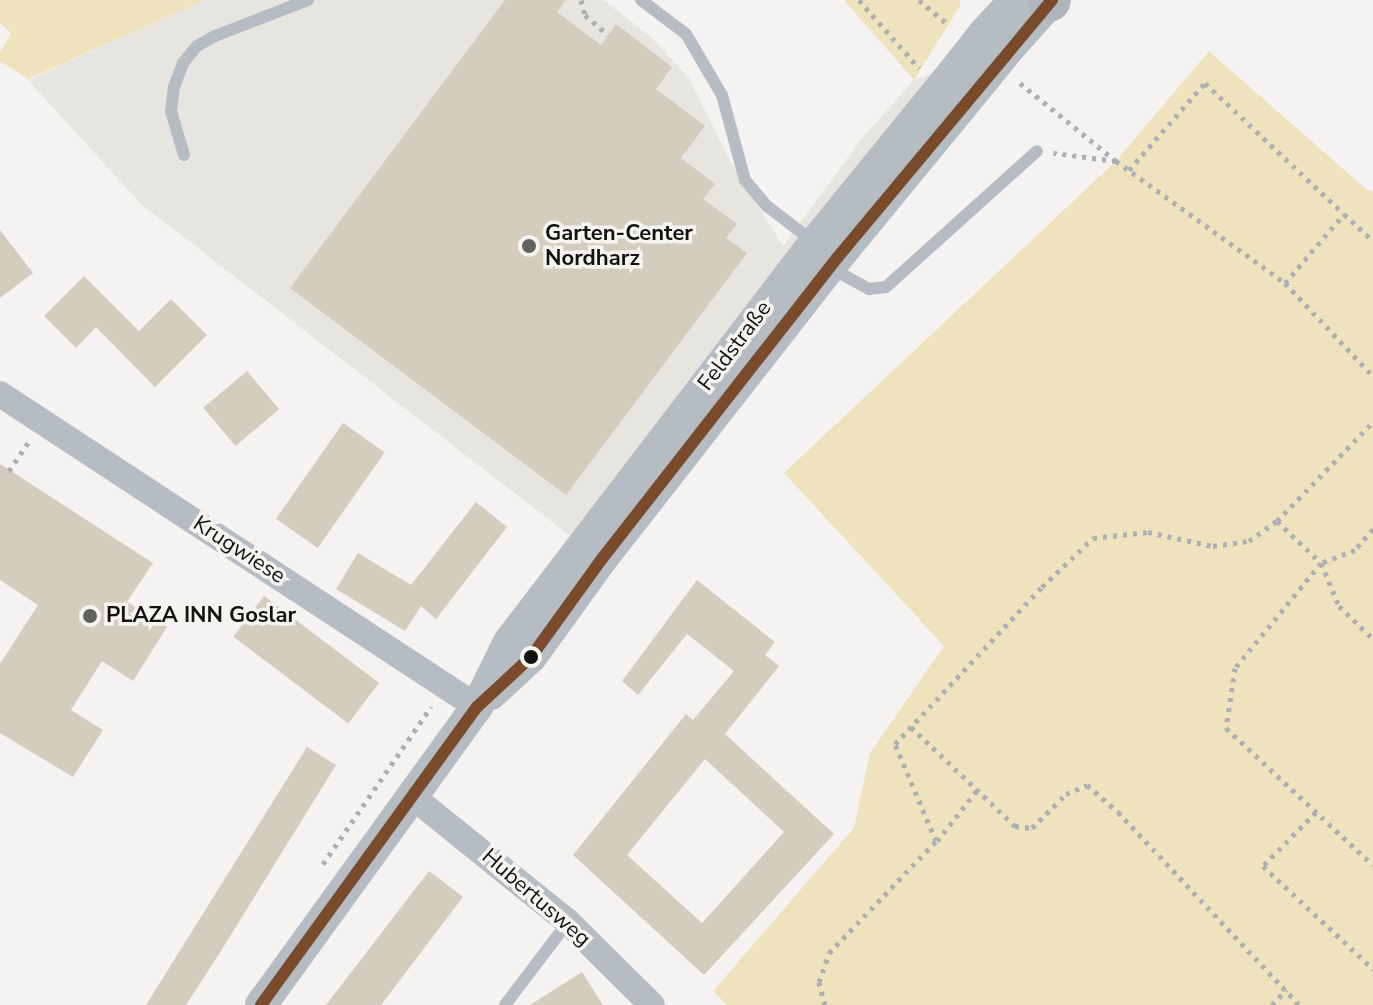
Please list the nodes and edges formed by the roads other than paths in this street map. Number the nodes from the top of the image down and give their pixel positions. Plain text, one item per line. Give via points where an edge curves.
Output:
1 (308, 0) edge
2 (641, 0) edge
3 (1042, 0) edge
4 (1037, 151) road end
5 (184, 155) dead end
6 (822, 255) junction
7 (0, 394) edge
8 (477, 707) junction
9 (413, 797) junction
10 (568, 922) junction
11 (261, 1005) edge
12 (505, 1005) edge
13 (652, 1005) edge

1 - 5 lane via 215,36 183,63 171,111
2 - 6 lane via 686,34 722,95 745,180
3 - 6 street, Feldstraße, bridge via 998,39
4 - 6 lane via 886,287 869,289
6 - 8 street, Feldstraße via 509,642
7 - 8 street, Krugwiese
8 - 9 street, Feldstraße
9 - 10 street, Hubertusweg
9 - 11 street, Feldstraße
10 - 12 lane
10 - 13 street, Hubertusweg

